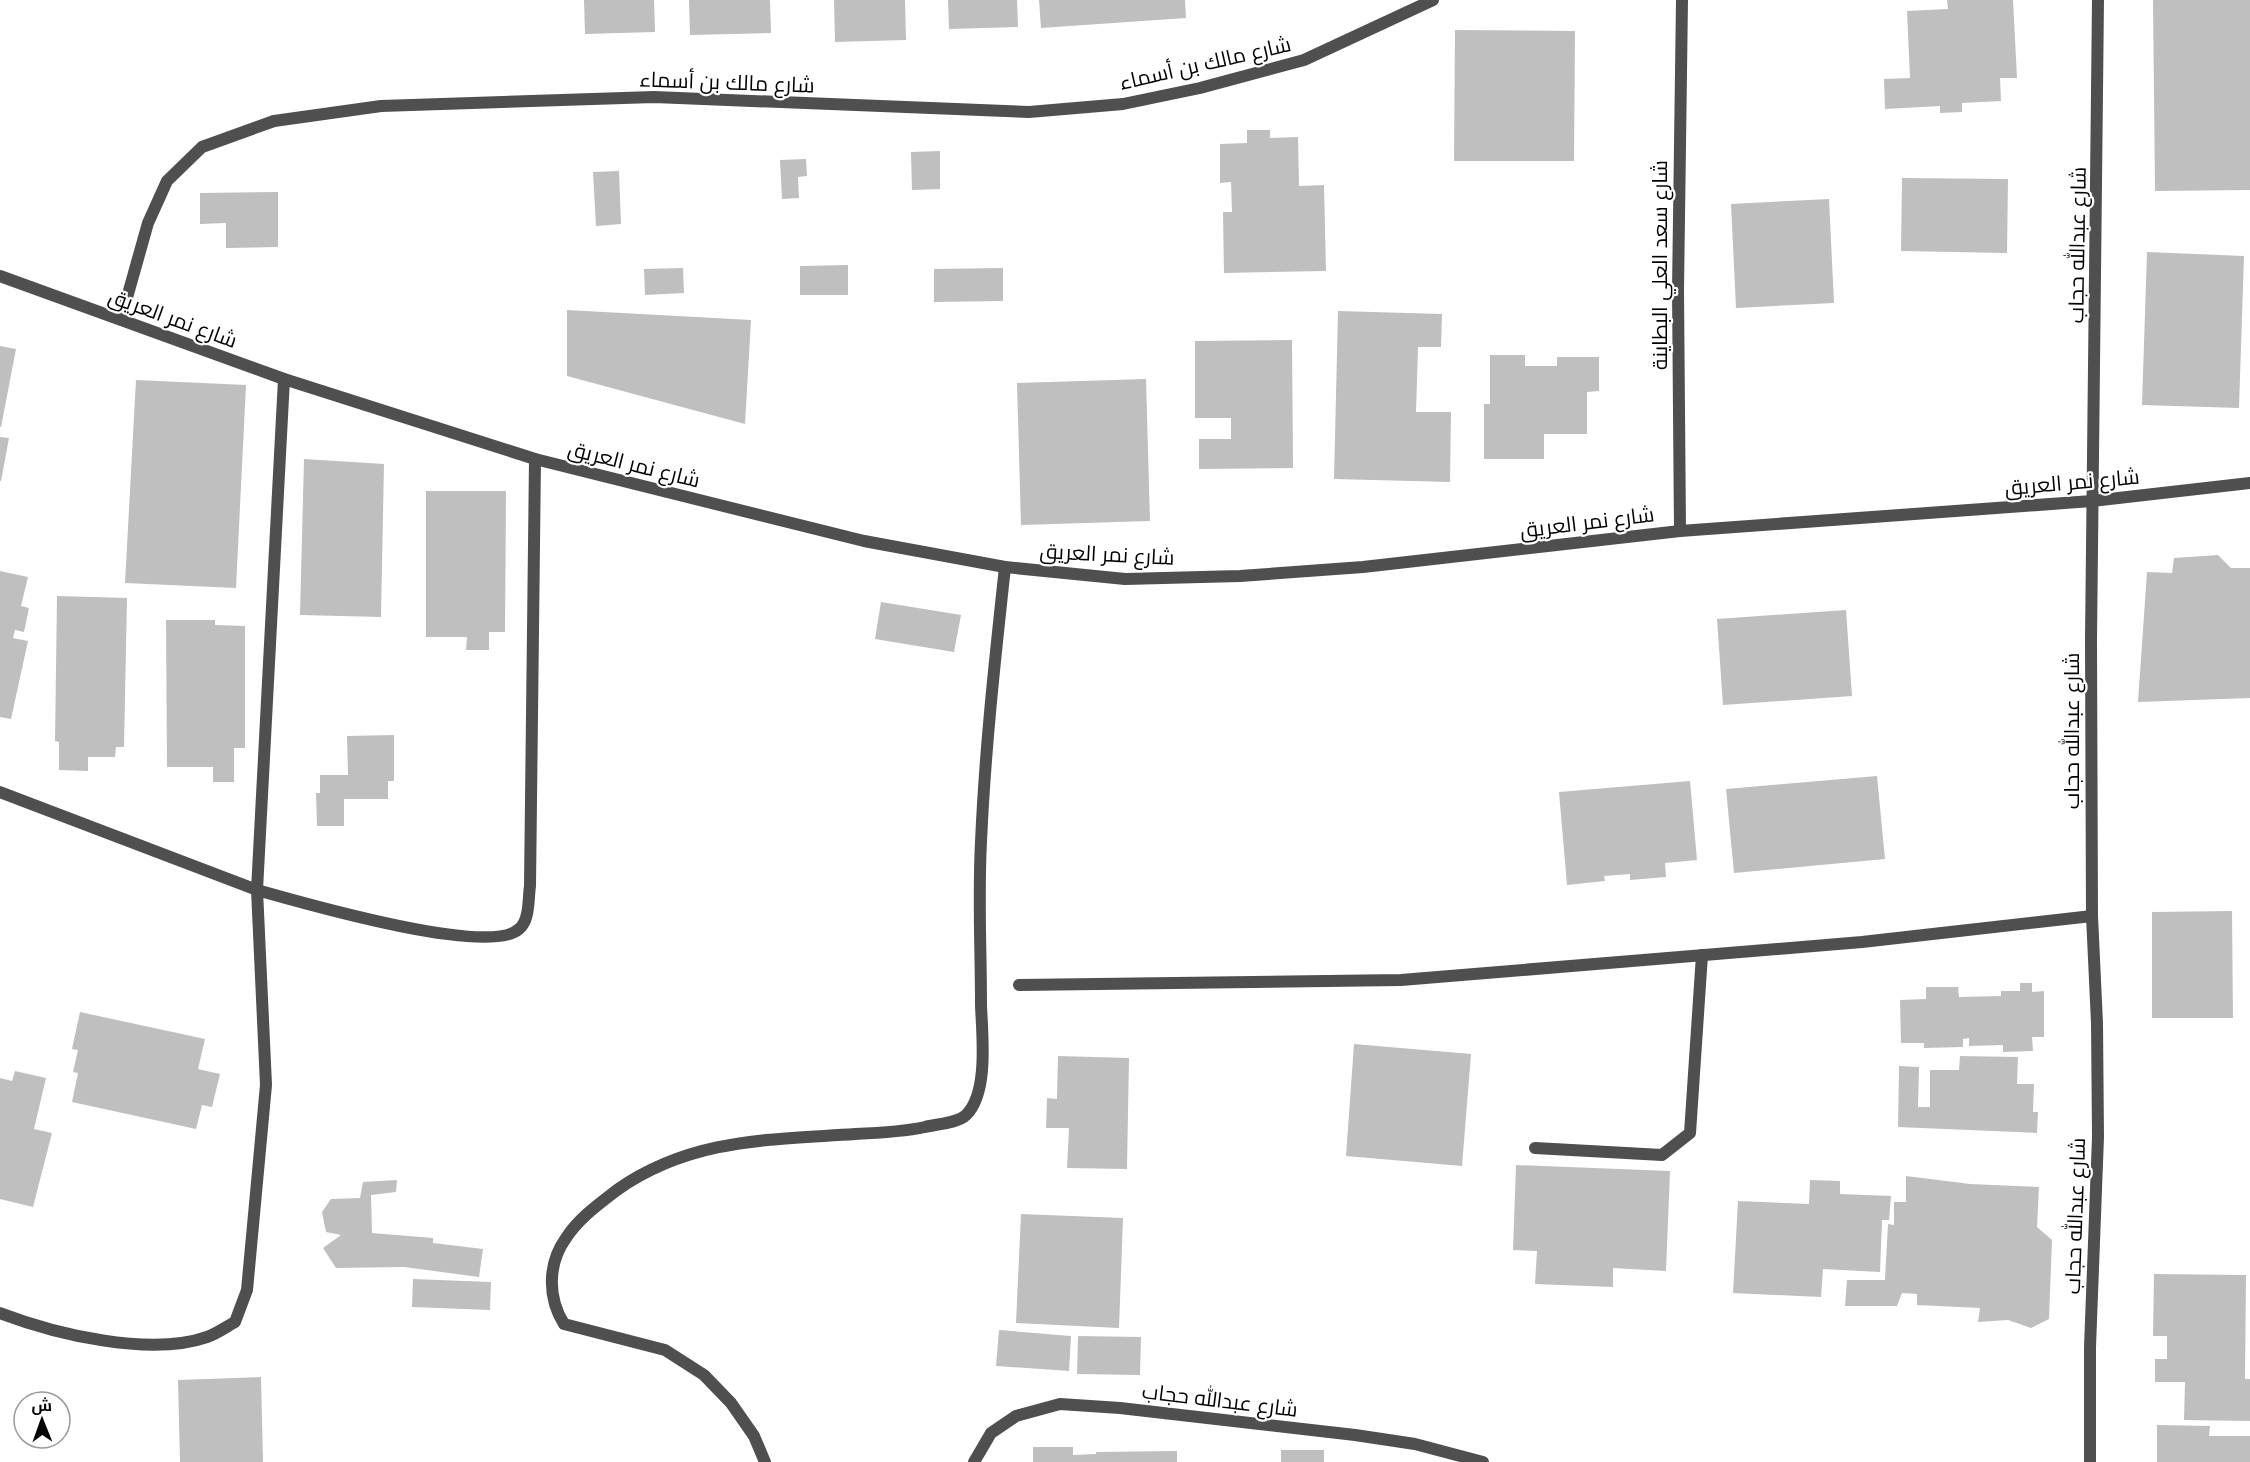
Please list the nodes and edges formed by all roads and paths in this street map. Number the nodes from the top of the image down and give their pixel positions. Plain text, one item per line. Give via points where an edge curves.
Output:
1 (1433, 0) edge
2 (1682, 0) edge
3 (2098, 0) edge
4 (0, 276) edge
5 (121, 319) junction
6 (284, 380) junction
7 (535, 459) junction
8 (2250, 483) edge
9 (2092, 501) junction
10 (1680, 531) junction
11 (1005, 567) junction
12 (0, 792) edge
13 (257, 890) junction
14 (2092, 916) junction
15 (1702, 955) junction
16 (1019, 985) dead end
17 (1536, 1148) dead end
18 (0, 1313) edge
19 (765, 1462) edge
20 (974, 1462) edge
21 (1483, 1462) edge
22 (2090, 1462) edge

1 - 5 street, شارع مالك بن أسماء via 1304,60 1124,104 1029,112 620,98 381,106 274,121 202,147 167,181 148,223
2 - 10 street, شارع سعد العلي البطاينة
3 - 9 street, شارع عبدالله حجاب
4 - 5 street, شارع نمر العريق
5 - 6 street, شارع نمر العريق
6 - 7 street, شارع نمر العريق
6 - 13 street
7 - 11 street, شارع نمر العريق via 864,541
7 - 13 street via 530,886 527,916 521,928 510,936 484,938 359,919
8 - 9 street, شارع نمر العريق
9 - 10 street, شارع نمر العريق
9 - 14 street, شارع عبدالله حجاب
10 - 11 street, شارع نمر العريق via 1375,566 1240,576 1125,579
11 - 19 street via 980,845 982,1047 975,1103 964,1117 909,1131 751,1141 675,1158 638,1175 602,1202 574,1226 557,1250 552,1300 564,1324 665,1350 704,1375 731,1403 754,1436
12 - 13 street
13 - 18 street via 266,1085 247,1290 235,1322 208,1337 183,1343 143,1343 86,1339
14 - 15 street
14 - 22 street, شارع عبدالله حجاب via 2098,1137
15 - 16 street via 1401,980
15 - 17 street via 1690,1133 1662,1155
20 - 21 street, شارع عبدالله حجاب via 991,1433 1016,1416 1060,1404 1355,1435 1415,1444

